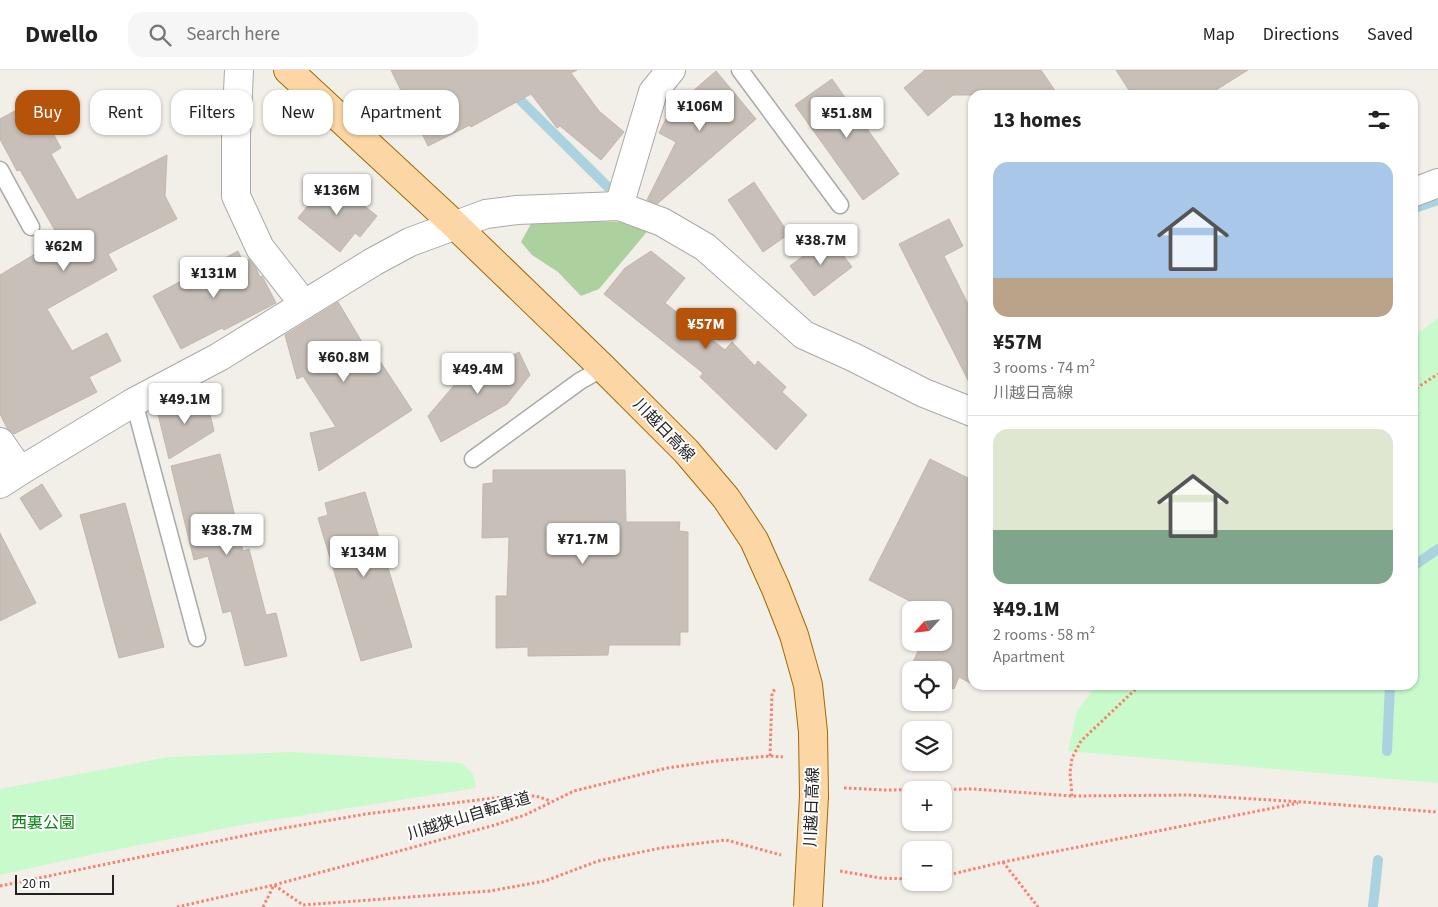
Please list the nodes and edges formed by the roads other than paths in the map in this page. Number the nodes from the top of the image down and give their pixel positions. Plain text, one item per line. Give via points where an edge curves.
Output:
1 (240, 70) edge
2 (288, 70) edge
3 (671, 70) edge
4 (740, 70) edge
5 (0, 170) edge
6 (1438, 183) edge
7 (1418, 191) edge
8 (840, 204) dead end
9 (619, 206) junction
10 (455, 225) junction
11 (31, 227) dead end
12 (304, 304) junction
13 (603, 368) junction
14 (134, 402) junction
15 (968, 410) edge
16 (0, 442) edge
17 (473, 459) dead end
18 (10, 478) edge
19 (197, 638) dead end
20 (808, 907) edge

1 - 12 street via 236,196 260,248
2 - 10 main road, 川越日高線
3 - 9 street via 653,92
4 - 8 lane
5 - 11 lane
6 - 7 street
9 - 10 street via 510,211 486,214
9 - 15 street via 662,222 705,247 804,335 924,393
10 - 12 street via 410,242
10 - 13 main road, 川越日高線
12 - 14 street via 219,358
13 - 17 lane
13 - 20 main road, 川越日高線, bridge via 686,452 726,498 754,540 794,635 808,685 813,732 826,792
14 - 18 street
14 - 19 lane
16 - 18 street

